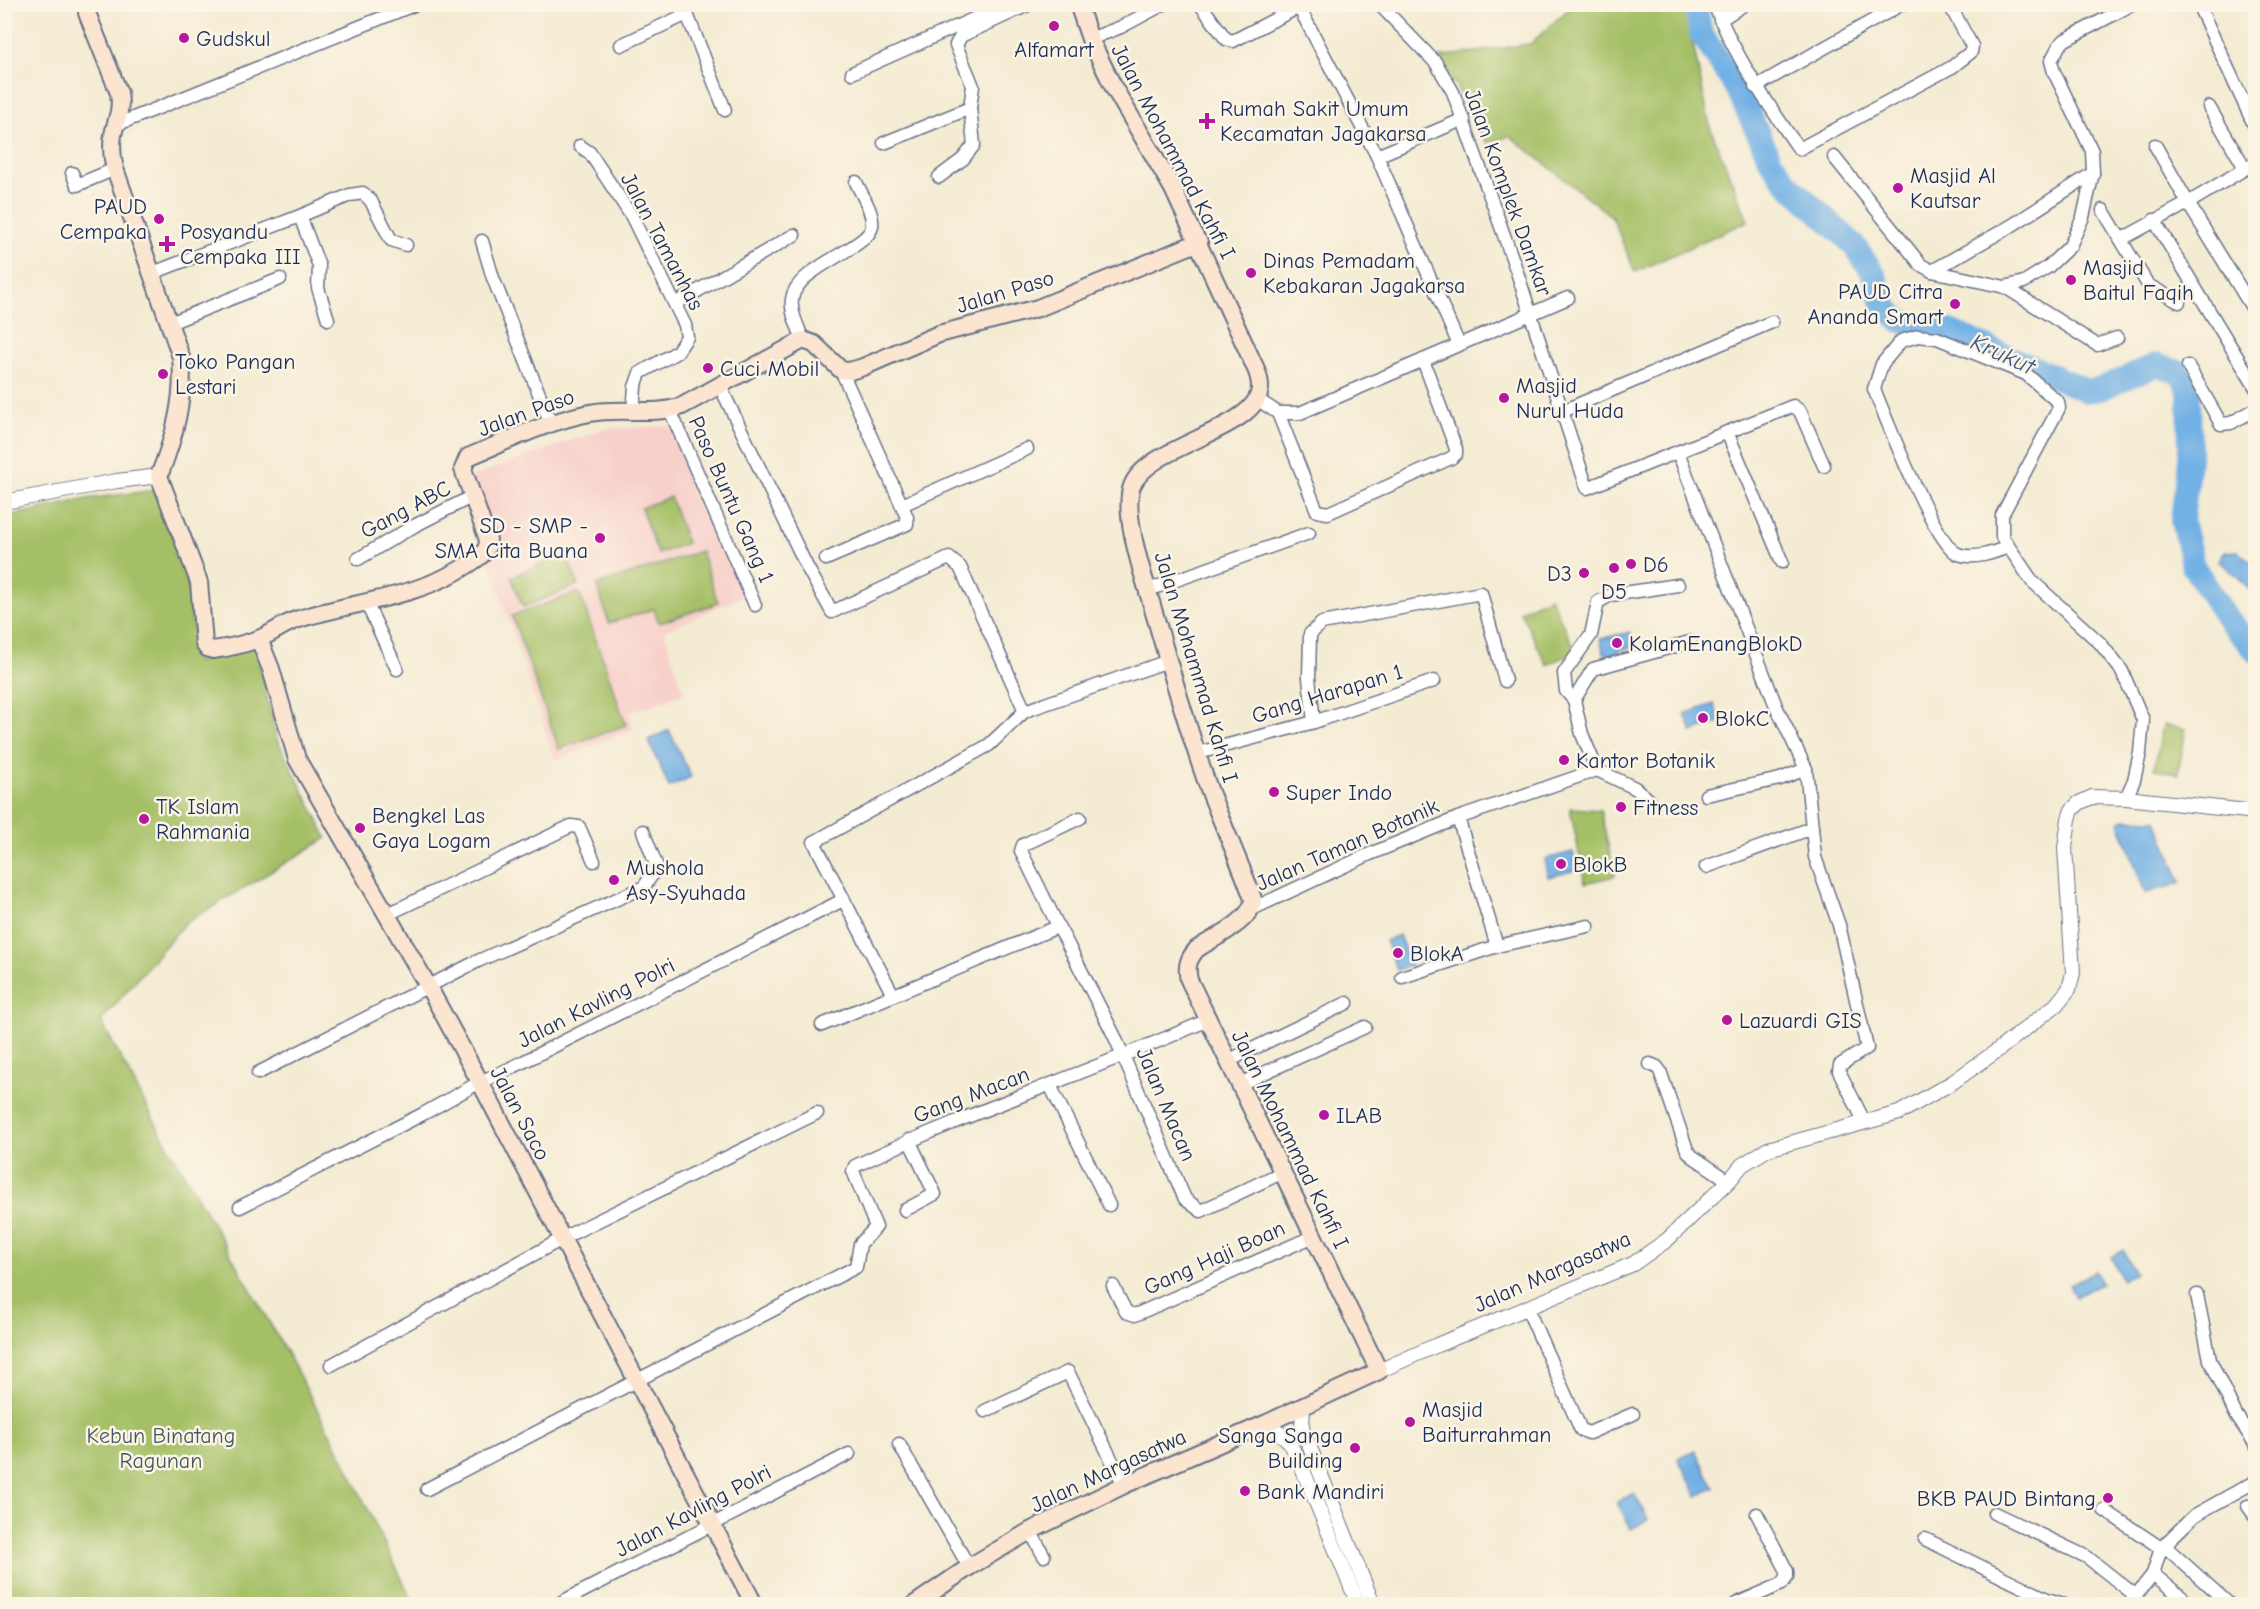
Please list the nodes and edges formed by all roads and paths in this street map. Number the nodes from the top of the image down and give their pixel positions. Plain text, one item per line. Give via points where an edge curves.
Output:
1 (88, 4) edge
2 (416, 4) edge
3 (1007, 4) edge
4 (1030, 4) edge
5 (1078, 4) edge
6 (1164, 4) edge
7 (1200, 4) edge
8 (1379, 4) edge
9 (1714, 4) edge
10 (1745, 4) edge
11 (1902, 4) edge
12 (1949, 4) edge
13 (2133, 4) edge
14 (2198, 4) edge
15 (685, 9) edge
16 (1720, 20) junction
17 (1090, 39) junction
18 (621, 45) dead end
19 (852, 73) dead end
20 (1755, 87) junction
21 (2209, 107) dead end
22 (970, 108) junction
23 (725, 110) dead end
24 (1464, 119) junction
25 (116, 125) junction
26 (2256, 129) edge
27 (884, 143) dead end
28 (2155, 145) dead end
29 (580, 146) dead end
30 (1377, 156) junction
31 (1834, 157) dead end
32 (2250, 165) edge
33 (115, 169) junction
34 (72, 173) dead end
35 (2093, 173) junction
36 (939, 177) dead end
37 (856, 182) dead end
38 (2188, 203) junction
39 (2103, 210) dead end
40 (300, 216) junction
41 (2154, 220) junction
42 (794, 236) dead end
43 (2122, 239) junction
44 (482, 241) dead end
45 (1199, 242) junction
46 (406, 245) dead end
47 (1932, 271) junction
48 (150, 273) junction
49 (279, 279) dead end
50 (2005, 287) junction
51 (1568, 298) dead end
52 (2179, 302) dead end
53 (675, 304) junction
54 (1530, 314) junction
55 (2256, 314) edge
56 (328, 320) dead end
57 (1772, 322) dead end
58 (170, 323) junction
59 (2117, 338) dead end
60 (803, 340) junction
61 (1459, 345) junction
62 (1423, 360) junction
63 (2188, 366) dead end
64 (841, 370) junction
65 (720, 386) junction
66 (2256, 388) edge
67 (1257, 399) junction
68 (670, 410) junction
69 (2256, 410) edge
70 (633, 411) junction
71 (1563, 411) junction
72 (1278, 413) junction
73 (551, 424) junction
74 (1727, 432) junction
75 (1027, 449) dead end
76 (1678, 452) junction
77 (1824, 466) dead end
78 (159, 476) junction
79 (472, 496) junction
80 (5, 503) edge
81 (902, 505) junction
82 (1309, 533) dead end
83 (2008, 547) junction
84 (358, 559) dead end
85 (826, 559) dead end
86 (1782, 562) dead end
87 (1678, 585) dead end
88 (1148, 590) junction
89 (367, 604) junction
90 (755, 605) dead end
91 (259, 639) junction
92 (1690, 642) dead end
93 (1168, 661) junction
94 (397, 669) dead end
95 (1434, 681) dead end
96 (1505, 681) dead end
97 (1574, 700) junction
98 (1025, 711) junction
99 (1314, 722) junction
100 (1198, 753) junction
101 (1806, 769) junction
102 (1597, 770) junction
103 (1706, 795) dead end
104 (1648, 798) dead end
105 (2126, 798) junction
106 (2256, 812) edge
107 (1080, 818) dead end
108 (1458, 818) junction
109 (1812, 828) junction
110 (644, 831) dead end
111 (594, 861) dead end
112 (1706, 867) dead end
113 (843, 900) junction
114 (1252, 909) junction
115 (386, 915) junction
116 (1588, 926) dead end
117 (1060, 930) junction
118 (1497, 946) junction
119 (1402, 977) dead end
120 (428, 986) junction
121 (892, 995) junction
122 (1347, 1003) dead end
123 (1208, 1020) junction
124 (822, 1025) dead end
125 (1365, 1027) dead end
126 (1123, 1055) junction
127 (1228, 1061) junction
128 (1650, 1064) dead end
129 (258, 1073) dead end
130 (480, 1082) junction
131 (1240, 1084) junction
132 (1050, 1085) junction
133 (817, 1113) dead end
134 (1865, 1123) junction
135 (909, 1140) junction
136 (1281, 1173) junction
137 (1730, 1181) junction
138 (1109, 1205) dead end
139 (240, 1207) dead end
140 (905, 1210) dead end
141 (1314, 1236) junction
142 (562, 1239) junction
143 (1113, 1286) dead end
144 (2197, 1295) dead end
145 (1527, 1308) junction
146 (331, 1365) dead end
147 (1379, 1371) junction
148 (637, 1380) junction
149 (1303, 1407) junction
150 (985, 1411) dead end
151 (1633, 1414) dead end
152 (1267, 1423) junction
153 (899, 1444) dead end
154 (2256, 1445) edge
155 (849, 1454) dead end
156 (2256, 1481) edge
157 (1124, 1485) junction
158 (427, 1489) dead end
159 (2248, 1506) dead end
160 (2104, 1510) dead end
161 (1757, 1514) dead end
162 (1994, 1514) dead end
163 (2256, 1517) edge
164 (711, 1524) junction
165 (1030, 1531) junction
166 (1925, 1539) dead end
167 (2164, 1546) junction
168 (1044, 1556) dead end
169 (969, 1567) junction
170 (2153, 1574) junction
171 (2132, 1600) edge
172 (558, 1605) edge
173 (754, 1605) edge
174 (915, 1605) edge
175 (1358, 1605) edge
176 (1373, 1605) edge
177 (1736, 1605) edge
178 (2063, 1605) edge
179 (2190, 1605) edge
180 (2229, 1605) edge

1 - 25 main road via 87,13 122,105
2 - 25 street
3 - 19 street
4 - 22 street via 961,36 956,45 973,86
5 - 17 main road, Jalan Mohammad Kahfi I
6 - 17 street
7 - 30 street via 1226,39 1233,41 1295,9 1301,12
8 - 24 street, Jalan Komplek Damkar via 1436,63
9 - 16 street
10 - 16 street
11 - 20 street
12 - 20 street via 1972,46 1971,52 1952,67 1799,150
13 - 35 street via 2065,40 2051,61 2092,151
14 - 26 street
15 - 18 street
15 - 23 street
16 - 20 street
17 - 45 main road, Jalan Mohammad Kahfi I
21 - 32 street
22 - 27 street
22 - 36 street via 974,145
24 - 30 street
24 - 54 street, Jalan Komplek Damkar
25 - 33 main road via 112,154
28 - 38 street
29 - 53 street, Jalan Tamanhas via 590,153 632,217
30 - 61 street
31 - 47 street via 1921,265
32 - 38 street
33 - 34 street via 77,185
33 - 48 main road
35 - 47 street
35 - 50 street via 2083,217 2070,246 2048,267 2024,282
37 - 60 street via 872,227 868,236 797,286 793,310
38 - 41 street
38 - 55 street
39 - 43 street
40 - 46 street via 363,193 391,240
40 - 48 street
40 - 56 street via 319,266 318,288
41 - 43 street
41 - 66 street
42 - 53 street
43 - 52 street via 2148,285
44 - 73 street
45 - 64 main road, Jalan Paso via 1038,308 939,334 863,367
45 - 67 main road, Jalan Mohammad Kahfi I via 1256,369 1260,387
47 - 50 street
48 - 58 main road
49 - 58 street
50 - 59 street via 2097,345
51 - 54 street
53 - 70 street, Jalan Tamanhas via 686,325 687,337 676,352 640,373
54 - 61 street, Jalan Komplek Damkar
54 - 71 street, Jalan Komplek Damkar
57 - 71 street
58 - 78 main road via 183,377 173,440
60 - 64 main road via 814,344
60 - 65 main road, Jalan Paso
61 - 62 street, Jalan Komplek Damkar
62 - 72 street, Jalan Komplek Damkar via 1300,413
62 - 72 street via 1456,454 1328,513 1317,511
63 - 69 street via 2221,424
64 - 81 street
65 - 68 main road, Jalan Paso
65 - 98 street via 832,612 949,558 960,567
67 - 72 street
67 - 88 main road, Jalan Mohammad Kahfi I via 1249,410 1160,458 1137,475 1131,489 1129,517
68 - 70 main road, Jalan Paso
68 - 90 street, Paso Buntu Gang 1
70 - 73 main road, Jalan Paso via 592,412
71 - 76 street, Jalan Komplek Damkar via 1587,488
73 - 79 main road, Jalan Paso via 468,457 463,469
74 - 76 street, Jalan Komplek Damkar
74 - 77 street, Jalan Komplek Damkar via 1798,407
74 - 86 street
75 - 81 street
76 - 101 street via 1745,630
78 - 80 street
78 - 91 main road, Jalan Paso via 199,582 204,644 213,650
79 - 84 street, Gang ABC
79 - 89 main road, Jalan Paso via 488,540 487,551 428,587
81 - 85 street via 907,524
82 - 88 street
83 - 83 street via 2002,537 2002,515 2059,408 2058,402 2026,374 1937,338 1918,336 1901,341 1882,364 1874,389 1933,525 1948,548 1958,555 1984,556
83 - 105 street via 2032,581 2100,643 2122,671 2143,720 2140,753
87 - 97 street via 1611,595 1598,602 1591,635 1564,673 1566,691
88 - 93 main road, Jalan Mohammad Kahfi I
89 - 91 main road, Jalan Paso via 299,619
89 - 94 street
91 - 115 main road, Jalan Saco via 272,669 297,759
92 - 97 street via 1593,669
93 - 98 street
93 - 100 main road, Jalan Mohammad Kahfi I
95 - 99 street, Gang Harapan 1
96 - 99 street via 1481,593 1322,622 1310,633 1309,678
97 - 102 street via 1582,734
98 - 113 street via 989,745 814,842
99 - 100 street, Gang Harapan 1
100 - 114 main road, Jalan Mohammad Kahfi I via 1253,899
101 - 103 street via 1780,779
101 - 109 street
102 - 104 street
102 - 108 street, Jalan Taman Botanik
105 - 106 street, Jalan Margasatwa
105 - 134 street, Jalan Margasatwa via 2092,798 2079,803 2069,819 2065,848 2073,974 2069,989 2056,1005 1953,1082 1899,1113
107 - 117 street, Jalan Macan via 1023,845 1021,851
108 - 114 street, Jalan Taman Botanik
108 - 118 street, Jalan Taman Botanik
109 - 112 street
109 - 134 street via 1815,857 1839,925 1867,1048 1840,1065 1839,1071
110 - 120 street via 657,867 644,887
111 - 115 street via 579,827 572,826
113 - 121 street
113 - 130 street, Jalan Kavling Polri
114 - 123 main road, Jalan Mohammad Kahfi I via 1244,919 1197,949 1188,961 1189,980
115 - 120 main road, Jalan Saco
116 - 118 street
117 - 121 street via 1050,928
117 - 126 street, Jalan Macan
118 - 119 street
120 - 129 street
120 - 130 main road, Jalan Saco
121 - 124 street
122 - 127 street
123 - 126 street, Gang Macan
123 - 127 main road, Jalan Mohammad Kahfi I
125 - 131 street
126 - 132 street, Gang Macan
126 - 136 street, Jalan Macan via 1185,1199 1201,1211
127 - 131 main road, Jalan Mohammad Kahfi I
128 - 137 street via 1658,1066 1692,1156
130 - 139 street, Jalan Kavling Polri
130 - 142 main road, Jalan Saco
131 - 136 main road, Jalan Mohammad Kahfi I
132 - 135 street, Gang Macan
132 - 138 street
133 - 142 street
134 - 137 street, Jalan Margasatwa via 1768,1149 1742,1165
135 - 140 street via 935,1194
135 - 148 street, Gang Macan via 855,1166 853,1171 876,1227 860,1244 856,1267
136 - 141 main road, Jalan Mohammad Kahfi I
137 - 145 street, Jalan Margasatwa via 1667,1240 1633,1264
141 - 143 street, Gang Haji Boan via 1135,1315 1126,1312
141 - 147 main road, Jalan Mohammad Kahfi I
142 - 146 street
142 - 148 main road, Jalan Saco
144 - 154 street via 2210,1360 2236,1415
145 - 147 street, Jalan Margasatwa
145 - 151 street via 1581,1430 1589,1433
147 - 149 main road, Jalan Margasatwa
148 - 158 street
148 - 164 main road, Jalan Saco
149 - 152 main road, Jalan Margasatwa
149 - 176 street via 1302,1428
150 - 157 street via 1068,1372
152 - 157 main road, Jalan Margasatwa
152 - 175 street via 1288,1440 1302,1468
153 - 169 street
155 - 164 street, Jalan Kavling Polri
156 - 167 street via 2195,1515
157 - 165 main road, Jalan Margasatwa
159 - 163 street
160 - 167 street via 2142,1537
161 - 177 street via 1787,1577 1782,1584
162 - 171 street via 2087,1557
164 - 172 street, Jalan Kavling Polri
164 - 173 main road, Jalan Saco
165 - 168 street
165 - 169 main road, Jalan Margasatwa
166 - 178 street
167 - 170 street
167 - 180 street
169 - 174 main road, Jalan Margasatwa
170 - 171 street
170 - 179 street

